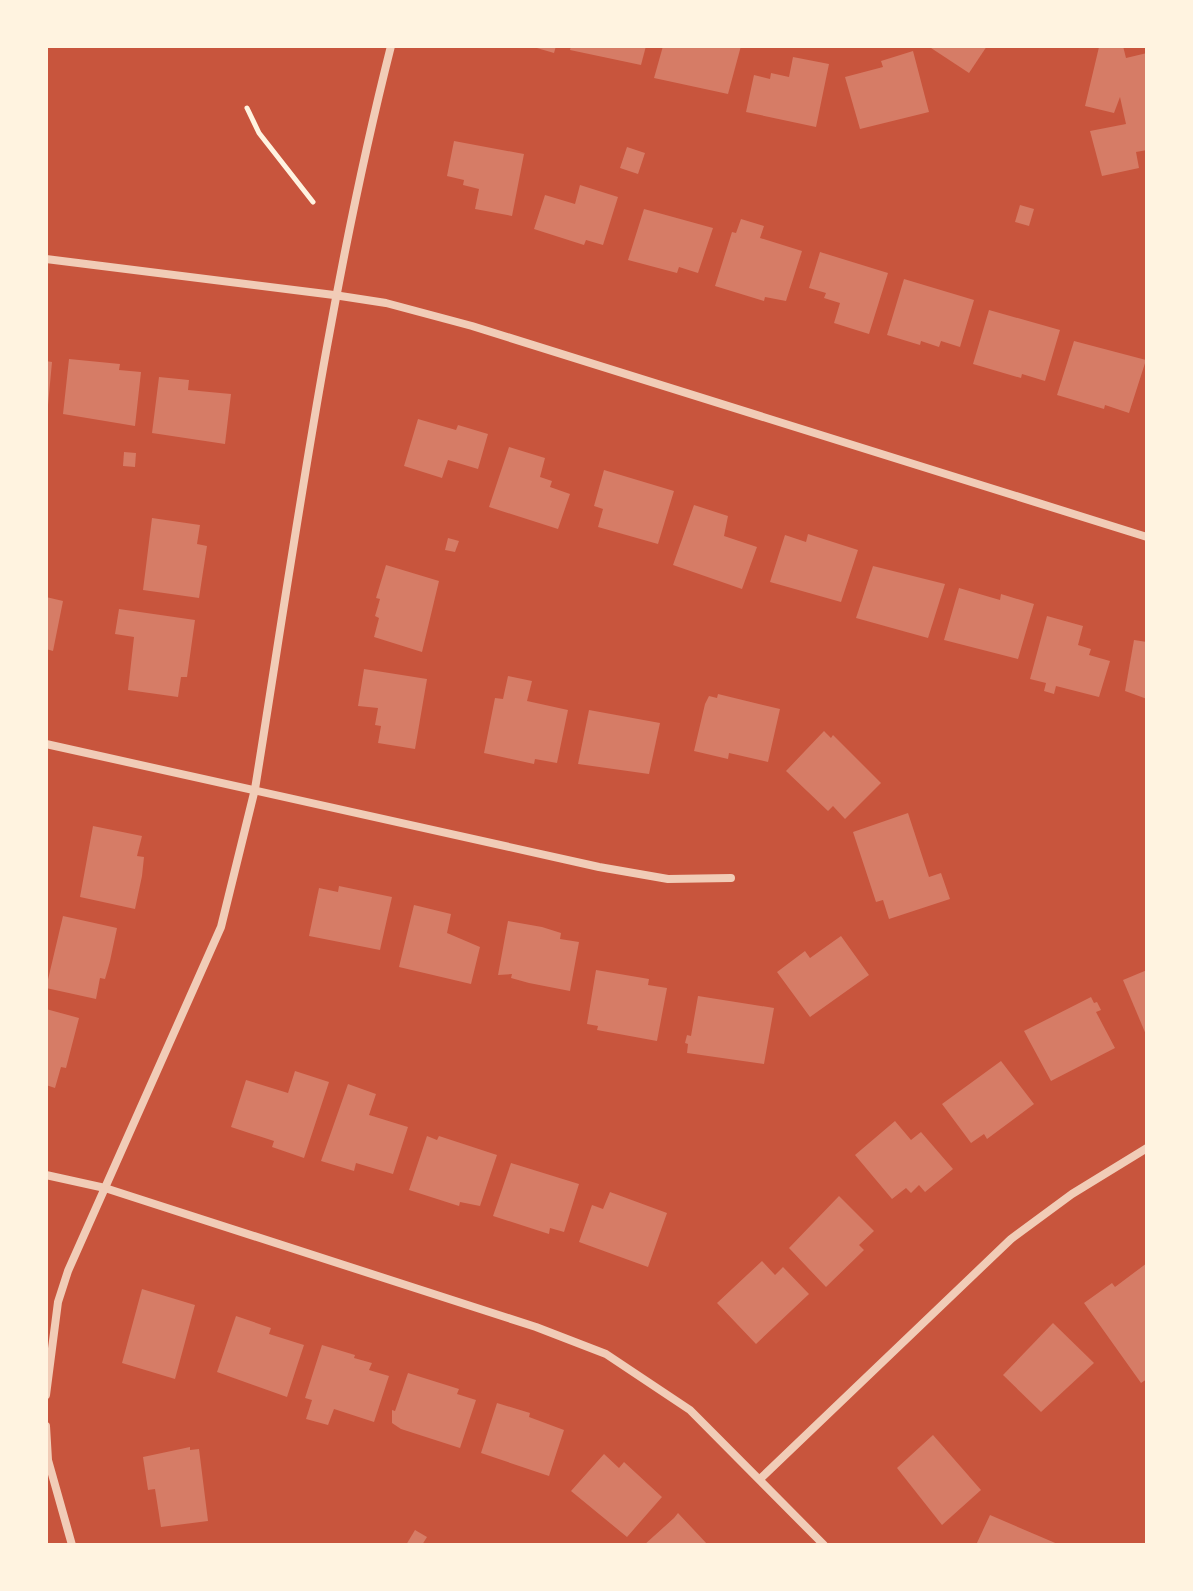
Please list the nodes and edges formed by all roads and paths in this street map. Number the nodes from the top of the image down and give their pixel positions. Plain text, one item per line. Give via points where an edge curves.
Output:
1 (391, 46) edge
2 (247, 108) dead end
3 (313, 202) dead end
4 (46, 259) edge
5 (334, 295) junction
6 (1147, 537) edge
7 (46, 744) edge
8 (255, 789) junction
9 (731, 878) dead end
10 (1147, 1148) edge
11 (46, 1175) edge
12 (105, 1188) junction
13 (46, 1395) edge
14 (46, 1426) edge
15 (760, 1479) junction
16 (72, 1545) edge
17 (824, 1545) edge

1 - 5 street
2 - 3 path via 259,133
4 - 5 street
5 - 6 street via 472,326
5 - 8 street
7 - 8 street
8 - 9 street via 599,867 668,879
8 - 12 street via 221,927
10 - 15 street via 1011,1239
11 - 12 street
12 - 13 street via 58,1302
12 - 15 street via 606,1354 690,1410
14 - 16 street via 48,1460
15 - 17 street

